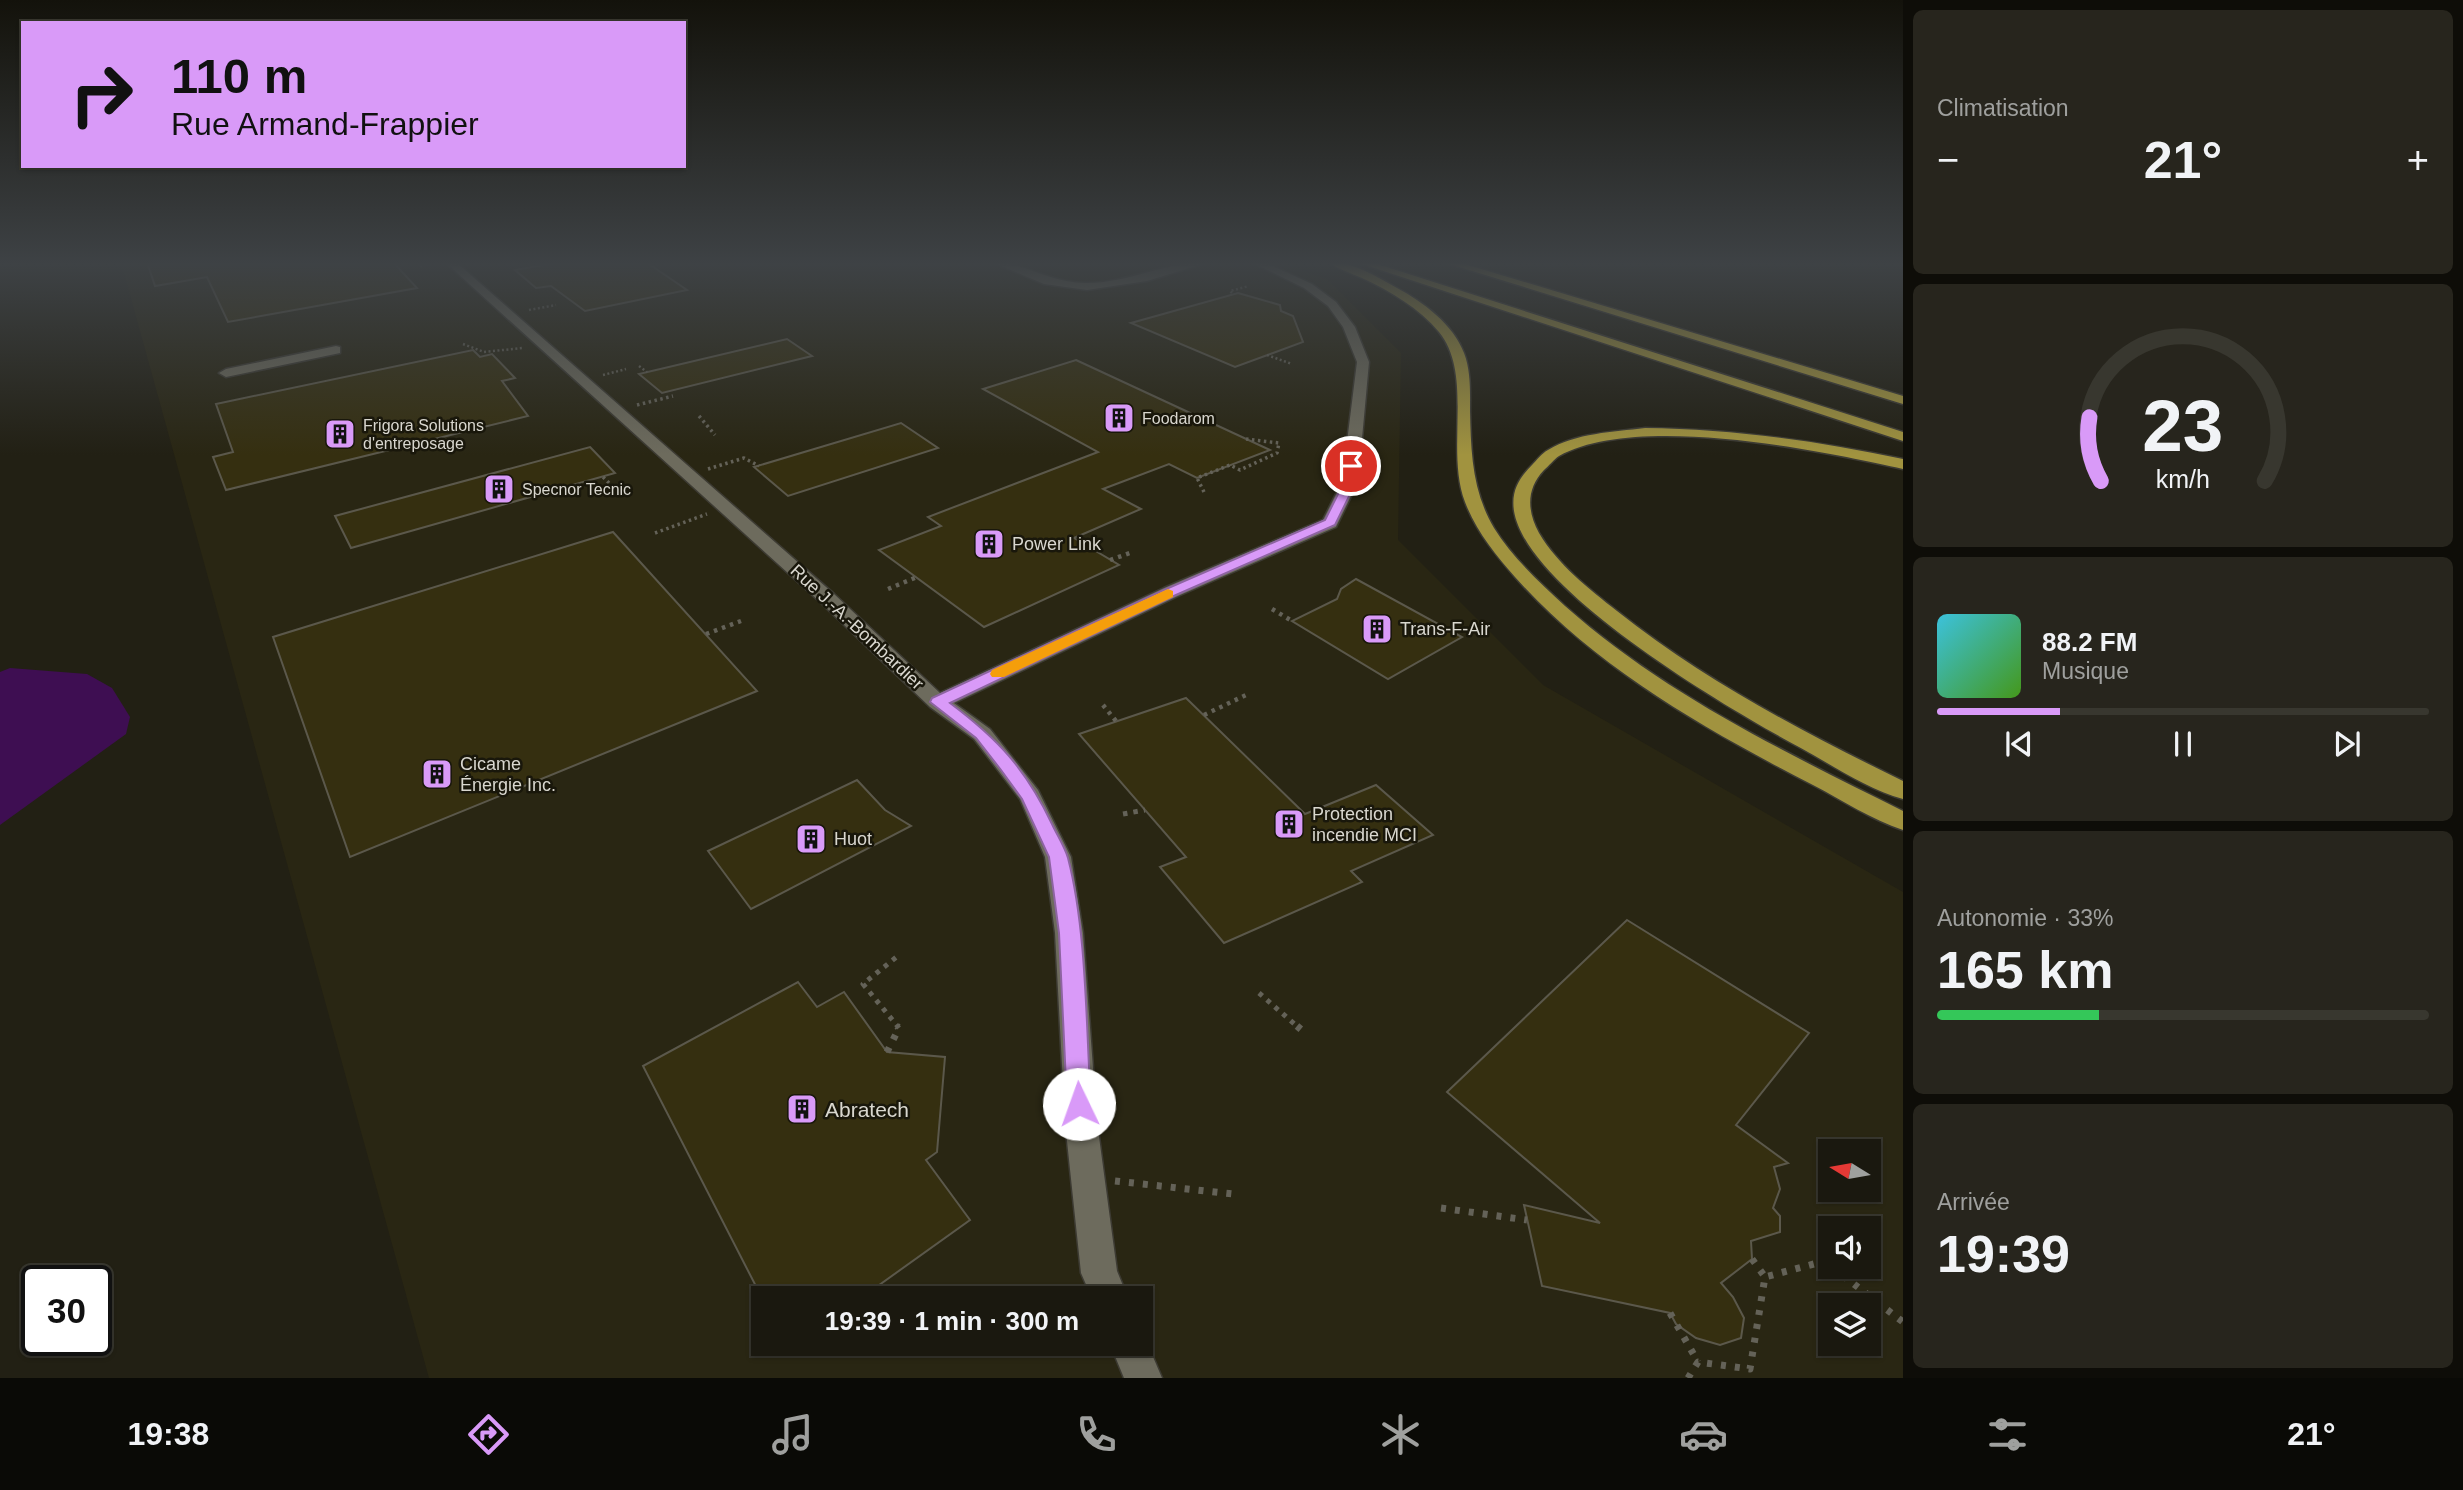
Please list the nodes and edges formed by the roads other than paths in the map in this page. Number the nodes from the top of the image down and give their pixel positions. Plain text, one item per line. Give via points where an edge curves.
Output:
1 (522, 326) edge
2 (1348, 326) edge
3 (1438, 326) edge
4 (1560, 326) edge
5 (1660, 326) edge
6 (336, 350) dead end
7 (226, 373) dead end
8 (1903, 400) edge
9 (1903, 437) edge
10 (1903, 464) edge
11 (938, 702) junction
12 (1903, 791) edge
13 (1903, 821) edge
14 (1105, 1286) edge
15 (1134, 1356) edge
16 (1143, 1378) edge

1 - 11 street, Rue J.-A.-Bombardier
2 - 11 street via 1363,362 1350,482 1330,523
3 - 13 highway via 1454,345 1461,366 1463,468 1470,498 1500,550 1549,602 1666,690 1785,761
4 - 9 highway
5 - 8 highway
6 - 7 street
10 - 12 highway via 1752,436 1637,433 1584,442 1543,459 1529,474 1521,502 1527,525 1550,559 1635,635 1727,697
11 - 14 street, Rue J.-A.-Bombardier via 982,734 1007,765 1030,796 1058,857 1069,933 1079,1104 1099,1273
15 - 16 street

